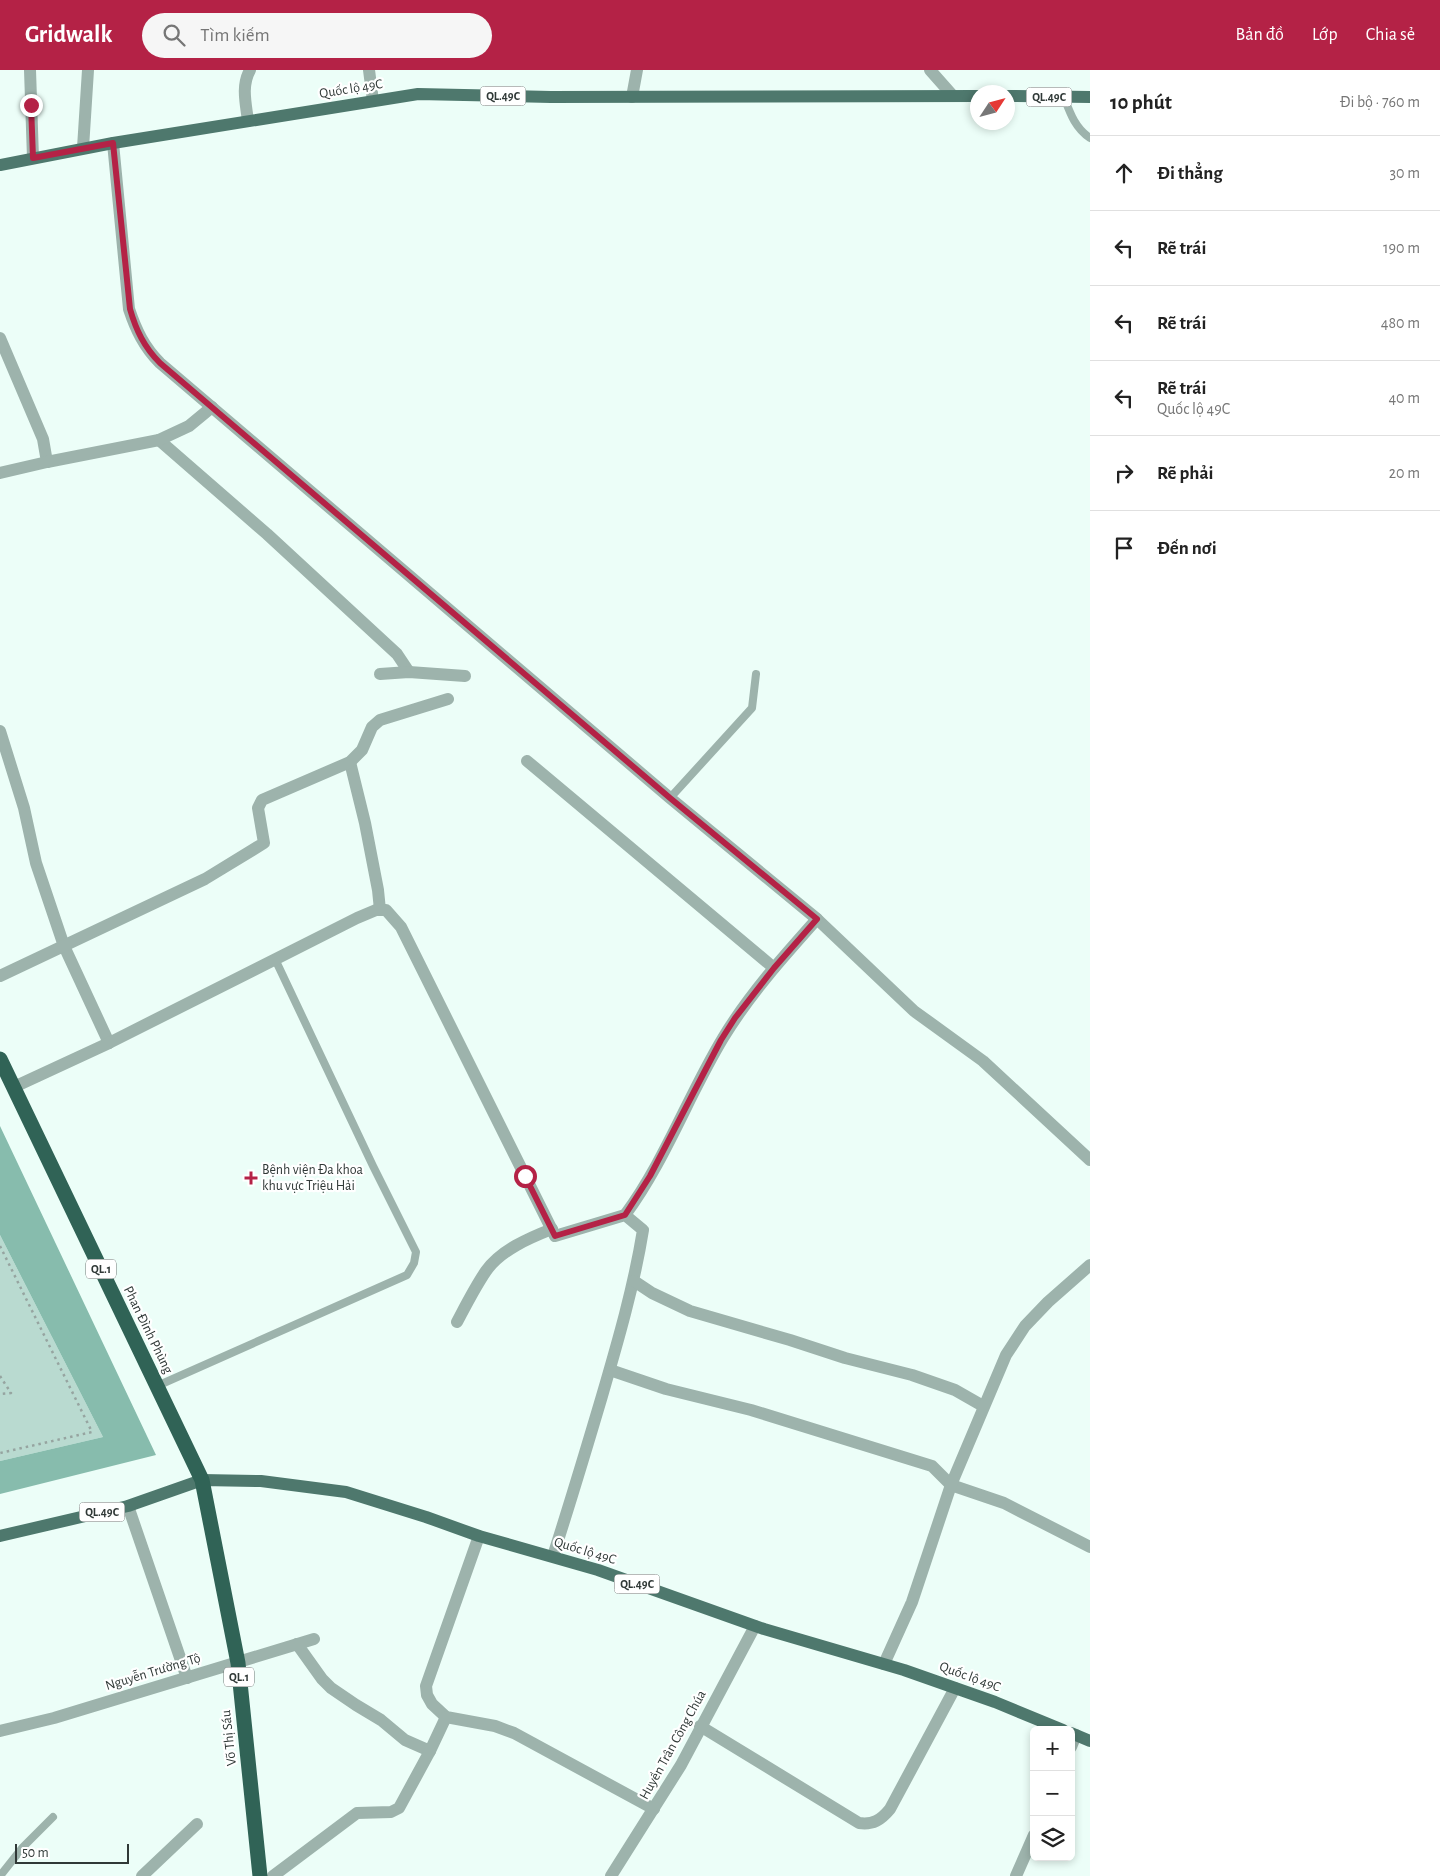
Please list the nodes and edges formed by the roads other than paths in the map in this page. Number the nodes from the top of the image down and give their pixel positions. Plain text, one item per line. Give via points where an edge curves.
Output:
1 (30, 70) edge
2 (88, 70) edge
3 (250, 70) edge
4 (369, 70) edge
5 (637, 70) edge
6 (930, 70) edge
7 (953, 96) junction
8 (970, 96) edge
9 (1015, 96) edge
10 (632, 97) junction
11 (1064, 97) junction
12 (1090, 97) edge
13 (373, 101) junction
14 (248, 121) junction
15 (1090, 138) edge
16 (113, 143) junction
17 (83, 148) junction
18 (33, 158) junction
19 (0, 165) edge
20 (0, 338) edge
21 (212, 407) junction
22 (159, 440) junction
23 (47, 462) junction
24 (0, 473) edge
25 (409, 672) junction
26 (380, 674) dead end
27 (756, 674) dead end
28 (465, 676) dead end
29 (448, 699) dead end
30 (0, 732) edge
31 (527, 761) dead end
32 (350, 762) junction
33 (670, 798) junction
34 (380, 910) junction
35 (817, 919) junction
36 (64, 946) junction
37 (275, 959) junction
38 (774, 968) junction
39 (0, 976) edge
40 (109, 1043) junction
41 (0, 1059) edge
42 (14, 1087) junction
43 (1090, 1160) edge
44 (625, 1215) junction
45 (552, 1229) junction
46 (1090, 1265) edge
47 (634, 1281) junction
48 (457, 1322) dead end
49 (610, 1370) junction
50 (157, 1386) junction
51 (983, 1406) junction
52 (202, 1480) junction
53 (951, 1485) junction
54 (128, 1506) junction
55 (0, 1536) edge
56 (479, 1536) junction
57 (1090, 1547) edge
58 (553, 1556) junction
59 (756, 1626) junction
60 (314, 1639) dead end
61 (298, 1644) junction
62 (238, 1663) junction
63 (884, 1664) junction
64 (188, 1678) junction
65 (955, 1688) junction
66 (446, 1717) junction
67 (700, 1726) junction
68 (1053, 1726) edge
69 (0, 1731) edge
70 (1075, 1738) edge
71 (1090, 1741) edge
72 (430, 1751) junction
73 (654, 1809) junction
74 (53, 1817) dead end
75 (197, 1824) dead end
76 (1030, 1844) edge
77 (616, 1874) edge
78 (0, 1876) edge
79 (142, 1876) edge
80 (260, 1876) edge
81 (273, 1876) edge
82 (1016, 1876) edge

1 - 18 street
2 - 17 street
3 - 14 street via 244,92
4 - 13 street
5 - 10 street
6 - 7 street
7 - 8 main road, Quốc lộ 49C / QL.49C
7 - 10 main road, Quốc lộ 49C / QL.49C
9 - 11 main road, QL.49C
10 - 13 main road, Quốc lộ 49C / QL.49C via 418,94
11 - 12 main road, QL.49C
11 - 15 lane via 1072,118
13 - 14 main road, Quốc lộ 49C / QL.49C
14 - 16 main road, Quốc lộ 49C / QL.49C
16 - 17 main road, Quốc lộ 49C / QL.49C
16 - 21 street via 134,326 160,363
17 - 18 main road, Quốc lộ 49C / QL.49C
18 - 19 main road, Quốc lộ 49C
20 - 23 street via 43,440
21 - 22 street via 189,426
21 - 33 street
22 - 23 street
22 - 25 street via 397,654
23 - 24 street
25 - 26 street
25 - 28 street
27 - 33 lane via 752,708
29 - 32 street via 375,723 362,750
30 - 36 street via 24,808 36,863
31 - 38 street
32 - 34 street via 365,823
32 - 36 street via 260,802 258,808 264,843 206,879
33 - 35 street
34 - 37 street
34 - 45 street via 386,910 401,927
35 - 38 street
35 - 43 street via 899,998 983,1061
36 - 39 street
36 - 40 street
37 - 40 street
37 - 50 lane via 416,1252 414,1263 407,1275
38 - 44 street via 721,1040 650,1176
40 - 42 street
41 - 42 highway, Phan Đình Phùng / QL.1
42 - 50 highway, Phan Đình Phùng / QL.1
44 - 45 street via 555,1236
44 - 47 street via 643,1230
45 - 48 street via 526,1240 487,1269
46 - 51 street via 1024,1326 1006,1355
47 - 49 street
47 - 51 street via 690,1311 912,1375 955,1390
49 - 53 street via 666,1390 751,1410 932,1466
49 - 58 street
50 - 52 highway, Phan Đình Phùng / QL.1
51 - 53 street
52 - 54 main road, QL.49C
52 - 56 main road, Quốc lộ 49C / QL.49C via 261,1481 346,1492
52 - 62 highway, Võ Thị Sáu / QL.1
53 - 57 street via 1004,1503
53 - 63 street via 912,1602
54 - 55 main road, QL.49C
54 - 64 street
56 - 58 main road, Quốc lộ 49C / QL.49C
56 - 66 street via 426,1686 432,1704
58 - 59 main road, Quốc lộ 49C / QL.49C
59 - 63 main road, Quốc lộ 49C / QL.49C
59 - 67 street, Huyền Trân Công Chúa
60 - 61 street, Nguyễn Trường Tộ
61 - 62 street, Nguyễn Trường Tộ
61 - 72 street via 331,1688 381,1720 405,1740
62 - 64 street, Nguyễn Trường Tộ
62 - 80 highway, Võ Thị Sáu / QL.1
63 - 65 main road, Quốc lộ 49C / QL.49C
64 - 69 street, Nguyễn Trường Tộ
65 - 67 street via 890,1809 878,1821 869,1824 858,1823
65 - 68 main road, Quốc lộ 49C / QL.49C
66 - 72 street
66 - 73 street via 514,1733
67 - 73 street, Huyền Trân Công Chúa
70 - 71 main road
72 - 81 street via 399,1808 391,1812 357,1813
73 - 77 street, Huyền Trân Công Chúa
74 - 78 lane
75 - 79 street
76 - 82 street

